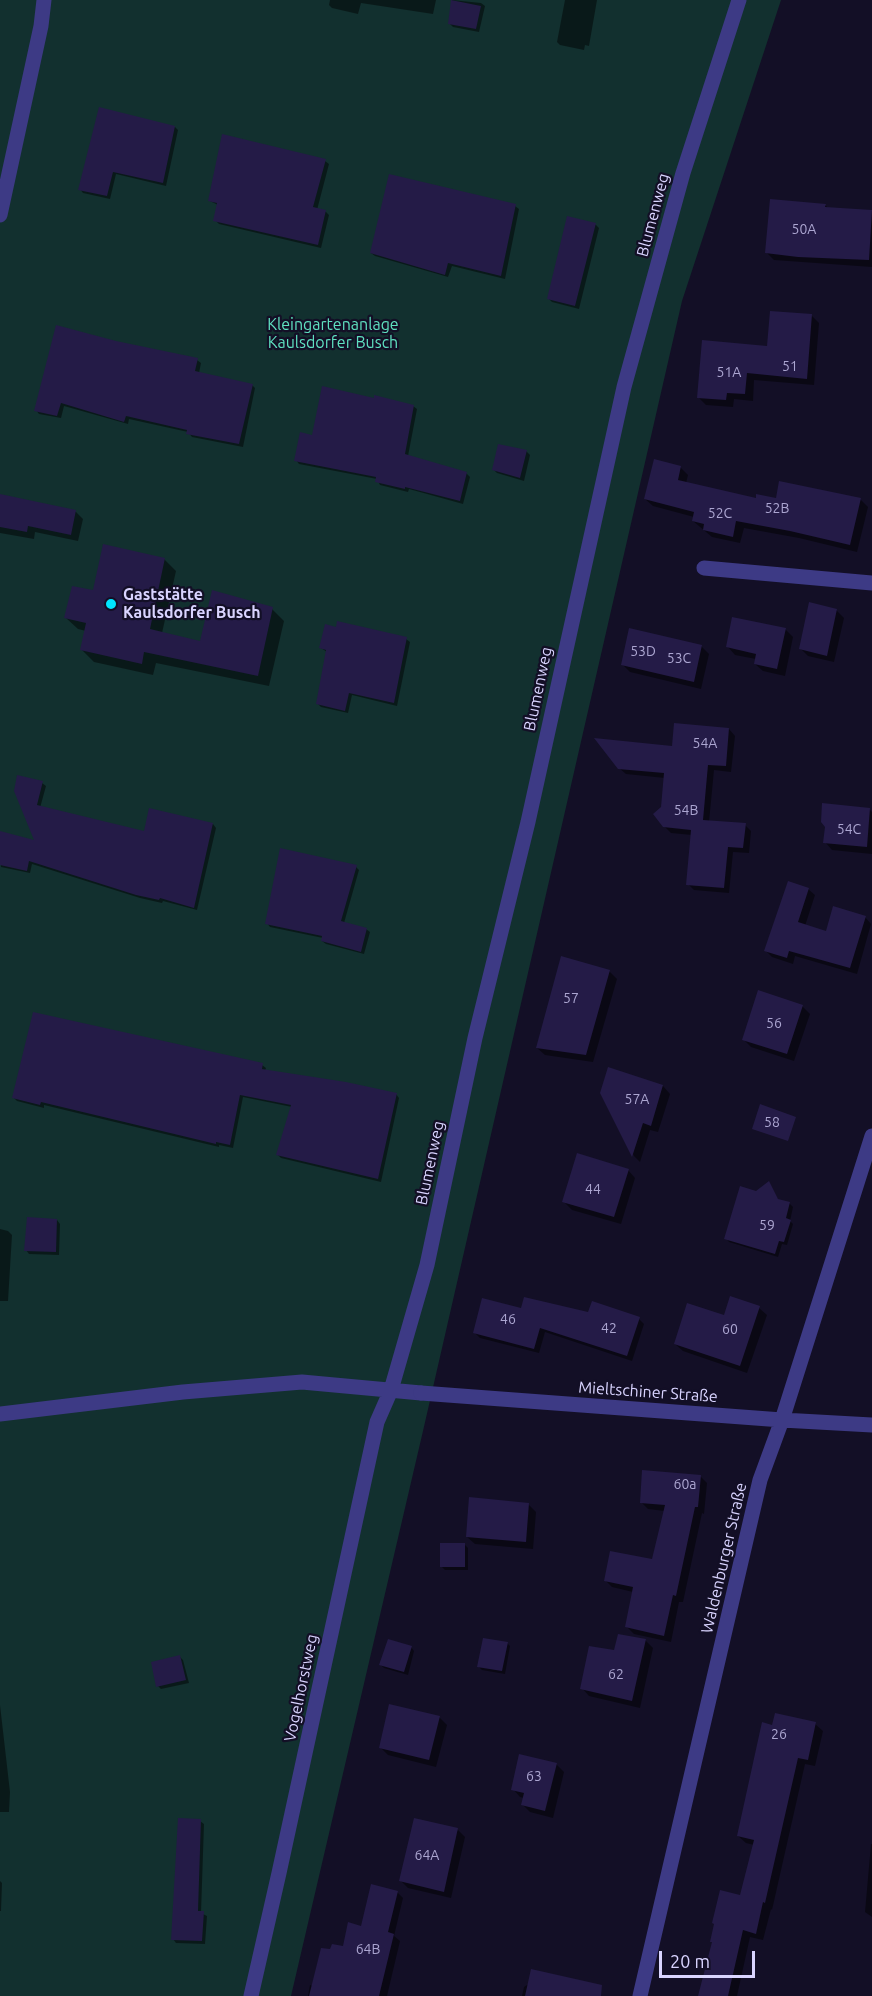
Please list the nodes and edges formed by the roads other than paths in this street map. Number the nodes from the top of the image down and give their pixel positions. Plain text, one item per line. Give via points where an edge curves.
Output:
1 (44, 0) edge
2 (739, 0) edge
3 (0, 215) edge
4 (704, 568) dead end
5 (872, 584) edge
6 (872, 1136) edge
7 (391, 1390) junction
8 (0, 1414) edge
9 (782, 1420) junction
10 (872, 1425) edge
11 (250, 1996) edge
12 (640, 1996) edge

1 - 3 street
2 - 7 street, Blumenweg via 683,173 624,387 427,1265
4 - 5 street
6 - 9 street, Waldenburger Straße
7 - 8 street, Mieltschiner Straße via 302,1382
7 - 9 street, Mieltschiner Straße
7 - 11 street, Vogelhorstweg via 377,1422
9 - 10 street, Mieltschiner Straße
9 - 12 street, Waldenburger Straße via 760,1480

